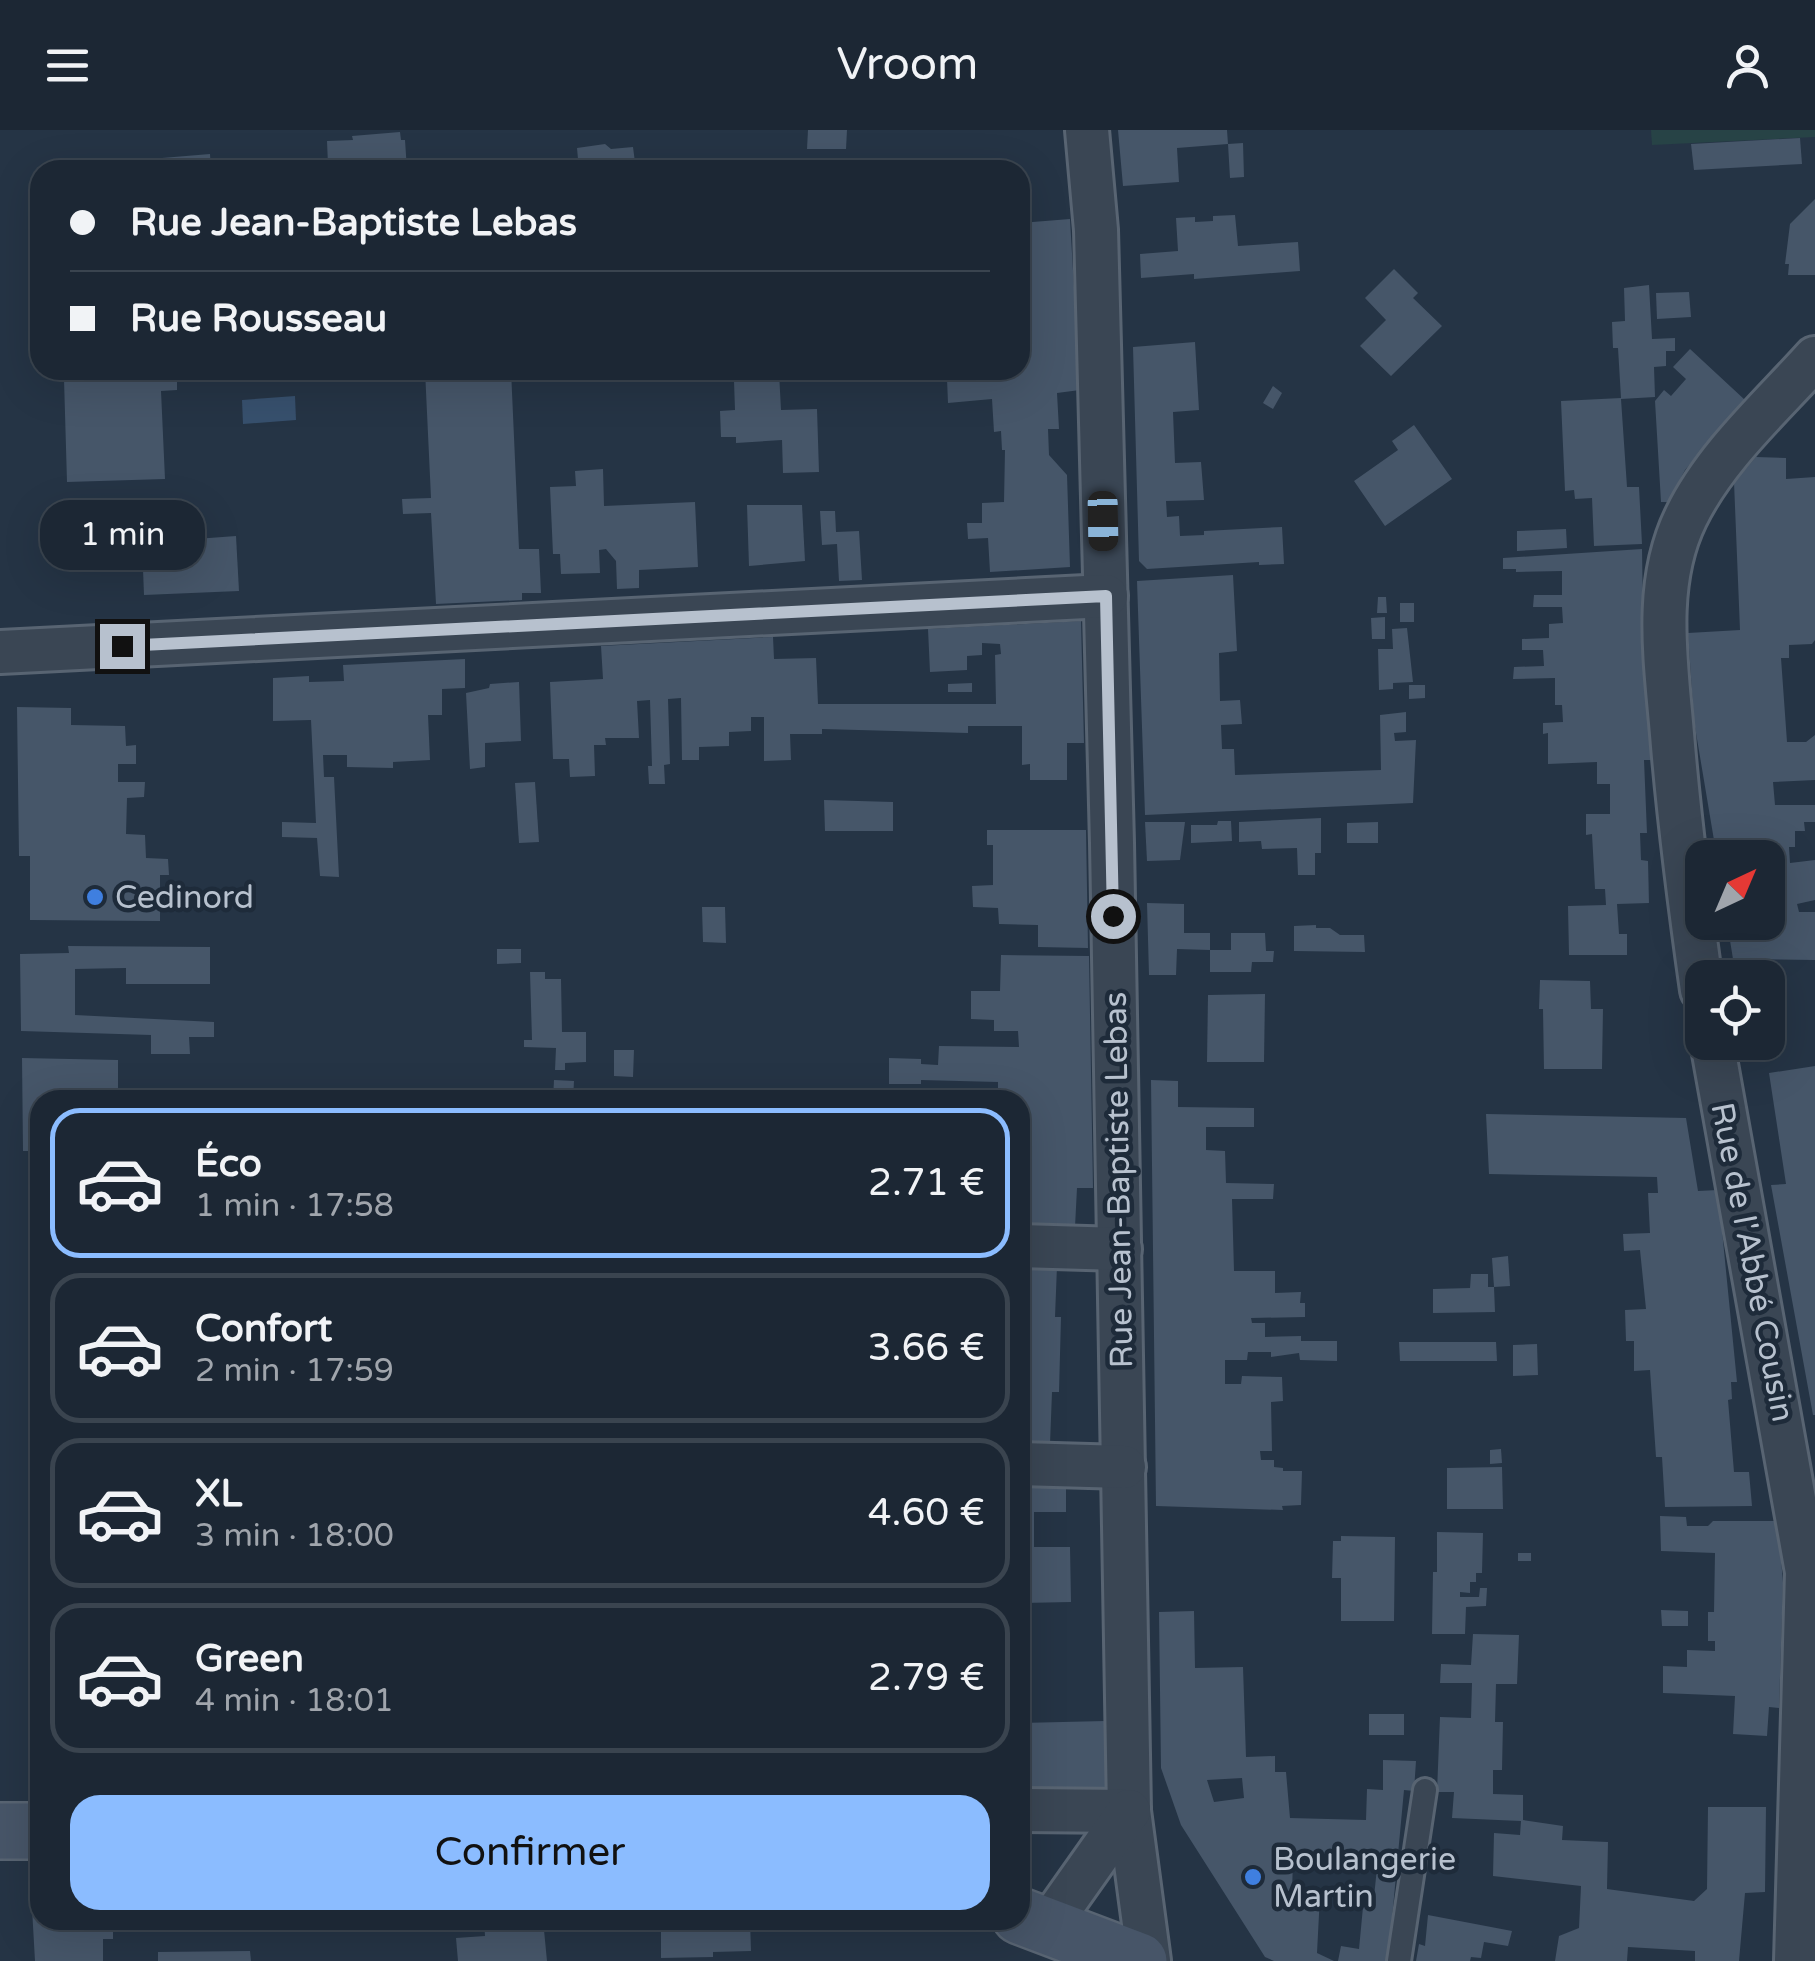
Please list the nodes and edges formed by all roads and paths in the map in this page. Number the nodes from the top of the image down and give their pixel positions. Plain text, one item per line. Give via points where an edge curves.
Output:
1 (1087, 130) edge
2 (1815, 358) edge
3 (1106, 596) junction
4 (0, 652) edge
5 (1698, 960) edge
6 (1715, 1060) edge
7 (1030, 1246) edge
8 (1120, 1249) junction
9 (1030, 1464) edge
10 (1124, 1467) junction
11 (1811, 1658) edge
12 (1425, 1790) dead end
13 (1030, 1810) edge
14 (1129, 1811) junction
15 (0, 1831) edge
16 (30, 1831) edge
17 (1033, 1922) edge
18 (1139, 1961) edge
19 (1149, 1961) edge
20 (1399, 1961) edge
21 (1796, 1961) edge

1 - 3 street, Rue Jean-Baptiste Lebas
2 - 5 street via 1702,488 1669,569 1665,660
3 - 4 street
3 - 8 street, Rue Jean-Baptiste Lebas
6 - 11 street, Rue de l'Abbé Cousin via 1798,1509
7 - 8 street
8 - 10 street, Rue Jean-Baptiste Lebas
9 - 10 street
10 - 14 street, Rue Jean-Baptiste Lebas
11 - 21 street, Rue de l'Abbé Cousin
12 - 20 lane
13 - 14 street
14 - 17 street
14 - 19 street, Rue Jean-Baptiste Lebas
15 - 16 main road
17 - 18 main road

